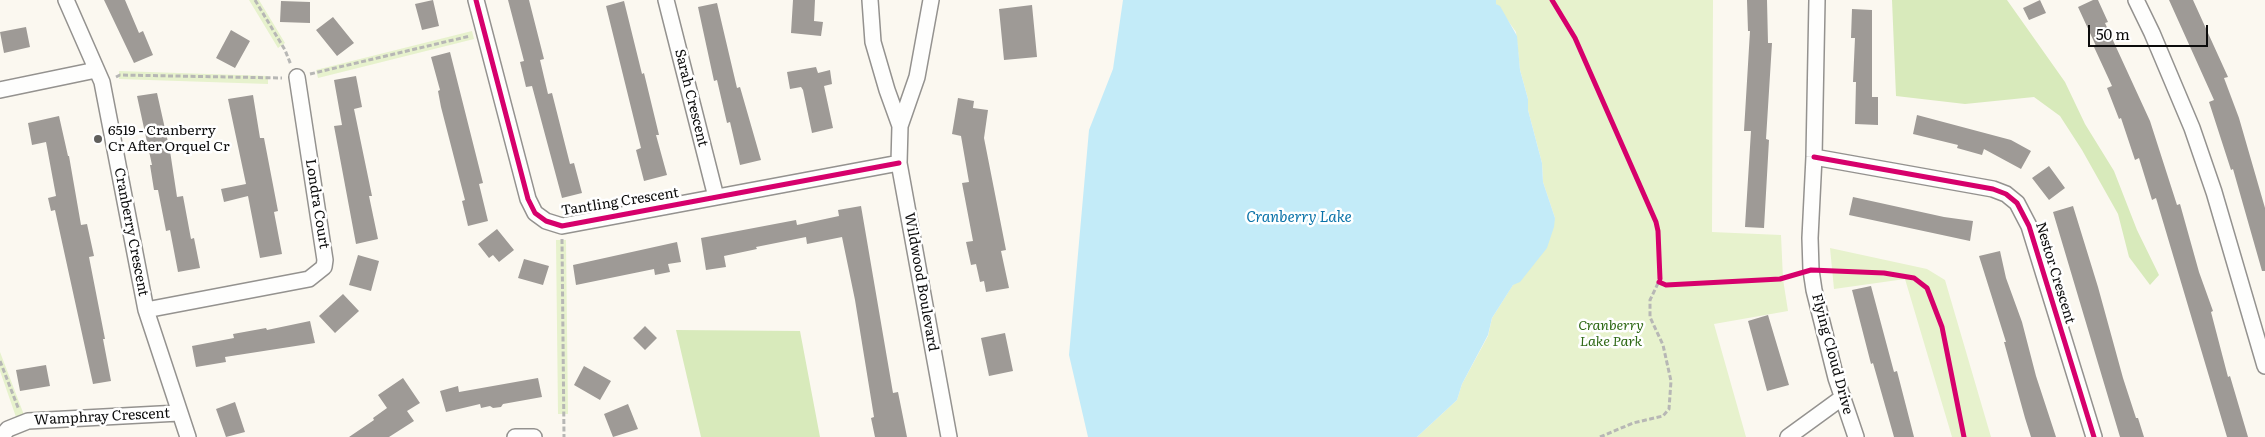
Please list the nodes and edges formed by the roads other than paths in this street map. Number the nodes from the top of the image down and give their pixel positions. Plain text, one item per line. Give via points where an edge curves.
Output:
1 (66, 0) edge
2 (476, 0) edge
3 (666, 0) edge
4 (870, 0) edge
5 (931, 0) edge
6 (1817, 0) edge
7 (2136, 0) edge
8 (99, 76) junction
9 (297, 77) road end
10 (0, 90) edge
11 (900, 126) junction
12 (1814, 158) junction
13 (899, 163) junction
14 (716, 197) junction
15 (146, 310) junction
16 (2265, 366) edge
17 (1842, 397) junction
18 (179, 413) junction
19 (1, 437) edge
20 (188, 437) edge
21 (515, 437) edge
22 (534, 437) edge
23 (949, 437) edge
24 (1788, 437) edge
25 (1856, 437) edge
26 (2094, 437) edge

1 - 8 street, Cranberry Crescent
2 - 14 street, Tantling Crescent via 528,199 535,213 562,226
3 - 14 street, Sarah Crescent
4 - 11 street, Wildwood Boulevard via 874,42
5 - 11 street, Wildwood Boulevard via 917,77
6 - 12 street, Flying Cloud Drive
7 - 16 street via 2195,137
8 - 10 street
8 - 15 street, Cranberry Crescent
9 - 15 street, Londra Court via 324,267 309,279
11 - 13 street, Wildwood Boulevard
12 - 17 street, Flying Cloud Drive via 1810,248 1814,290
12 - 26 street, Nestor Crescent via 1993,189 2017,203 2029,226
13 - 14 street, Tantling Crescent
13 - 23 street, Wildwood Boulevard
15 - 18 street, Cranberry Crescent
17 - 24 street
17 - 25 street, Flying Cloud Drive
18 - 19 street, Wamphray Crescent via 23,422 8,429
18 - 20 street, Cranberry Crescent
21 - 22 street

